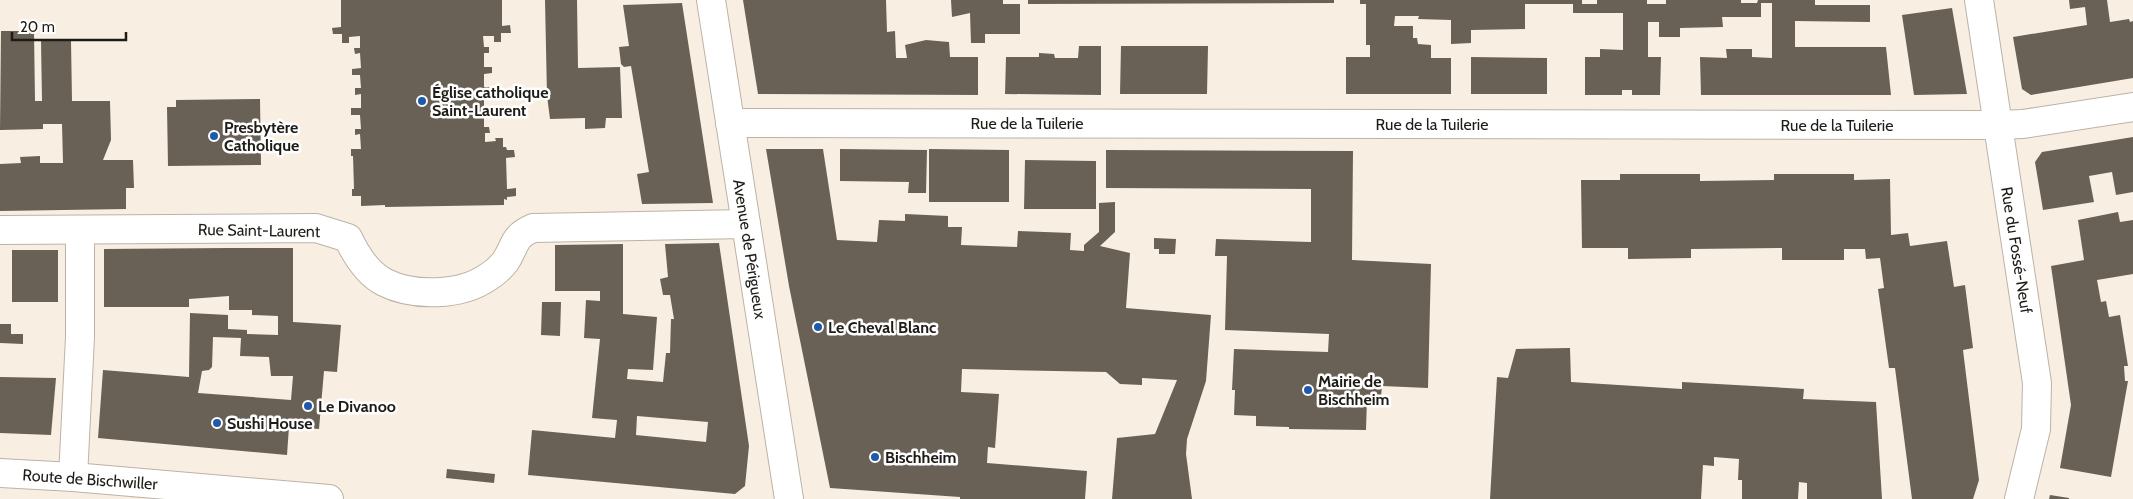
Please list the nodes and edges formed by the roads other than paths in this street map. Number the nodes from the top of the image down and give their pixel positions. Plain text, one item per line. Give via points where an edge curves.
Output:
1 (711, 0) edge
2 (1979, 0) edge
3 (2133, 106) edge
4 (730, 123) junction
5 (1998, 125) junction
6 (746, 224) junction
7 (0, 230) edge
8 (80, 230) junction
9 (0, 473) edge
10 (73, 477) junction
11 (329, 499) edge
12 (789, 499) edge
13 (2019, 499) edge

1 - 4 street, Avenue de Périgueux
2 - 5 street, Rue du Fossé-Neuf
3 - 5 street, Rue de la Tuilerie
4 - 5 street, Rue de la Tuilerie
4 - 6 street, Avenue de Périgueux
5 - 13 street, Rue du Fossé-Neuf via 2037,383 2036,429
6 - 8 street, Rue Saint-Laurent via 532,228 521,233 505,262 487,278 438,292 401,289 383,282 359,259 348,238 316,228
6 - 12 street, Avenue de Périgueux
7 - 8 street, Rue Saint-Laurent
8 - 10 street via 80,337
9 - 10 street, Route de Bischwiller
10 - 11 street, Route de Bischwiller

